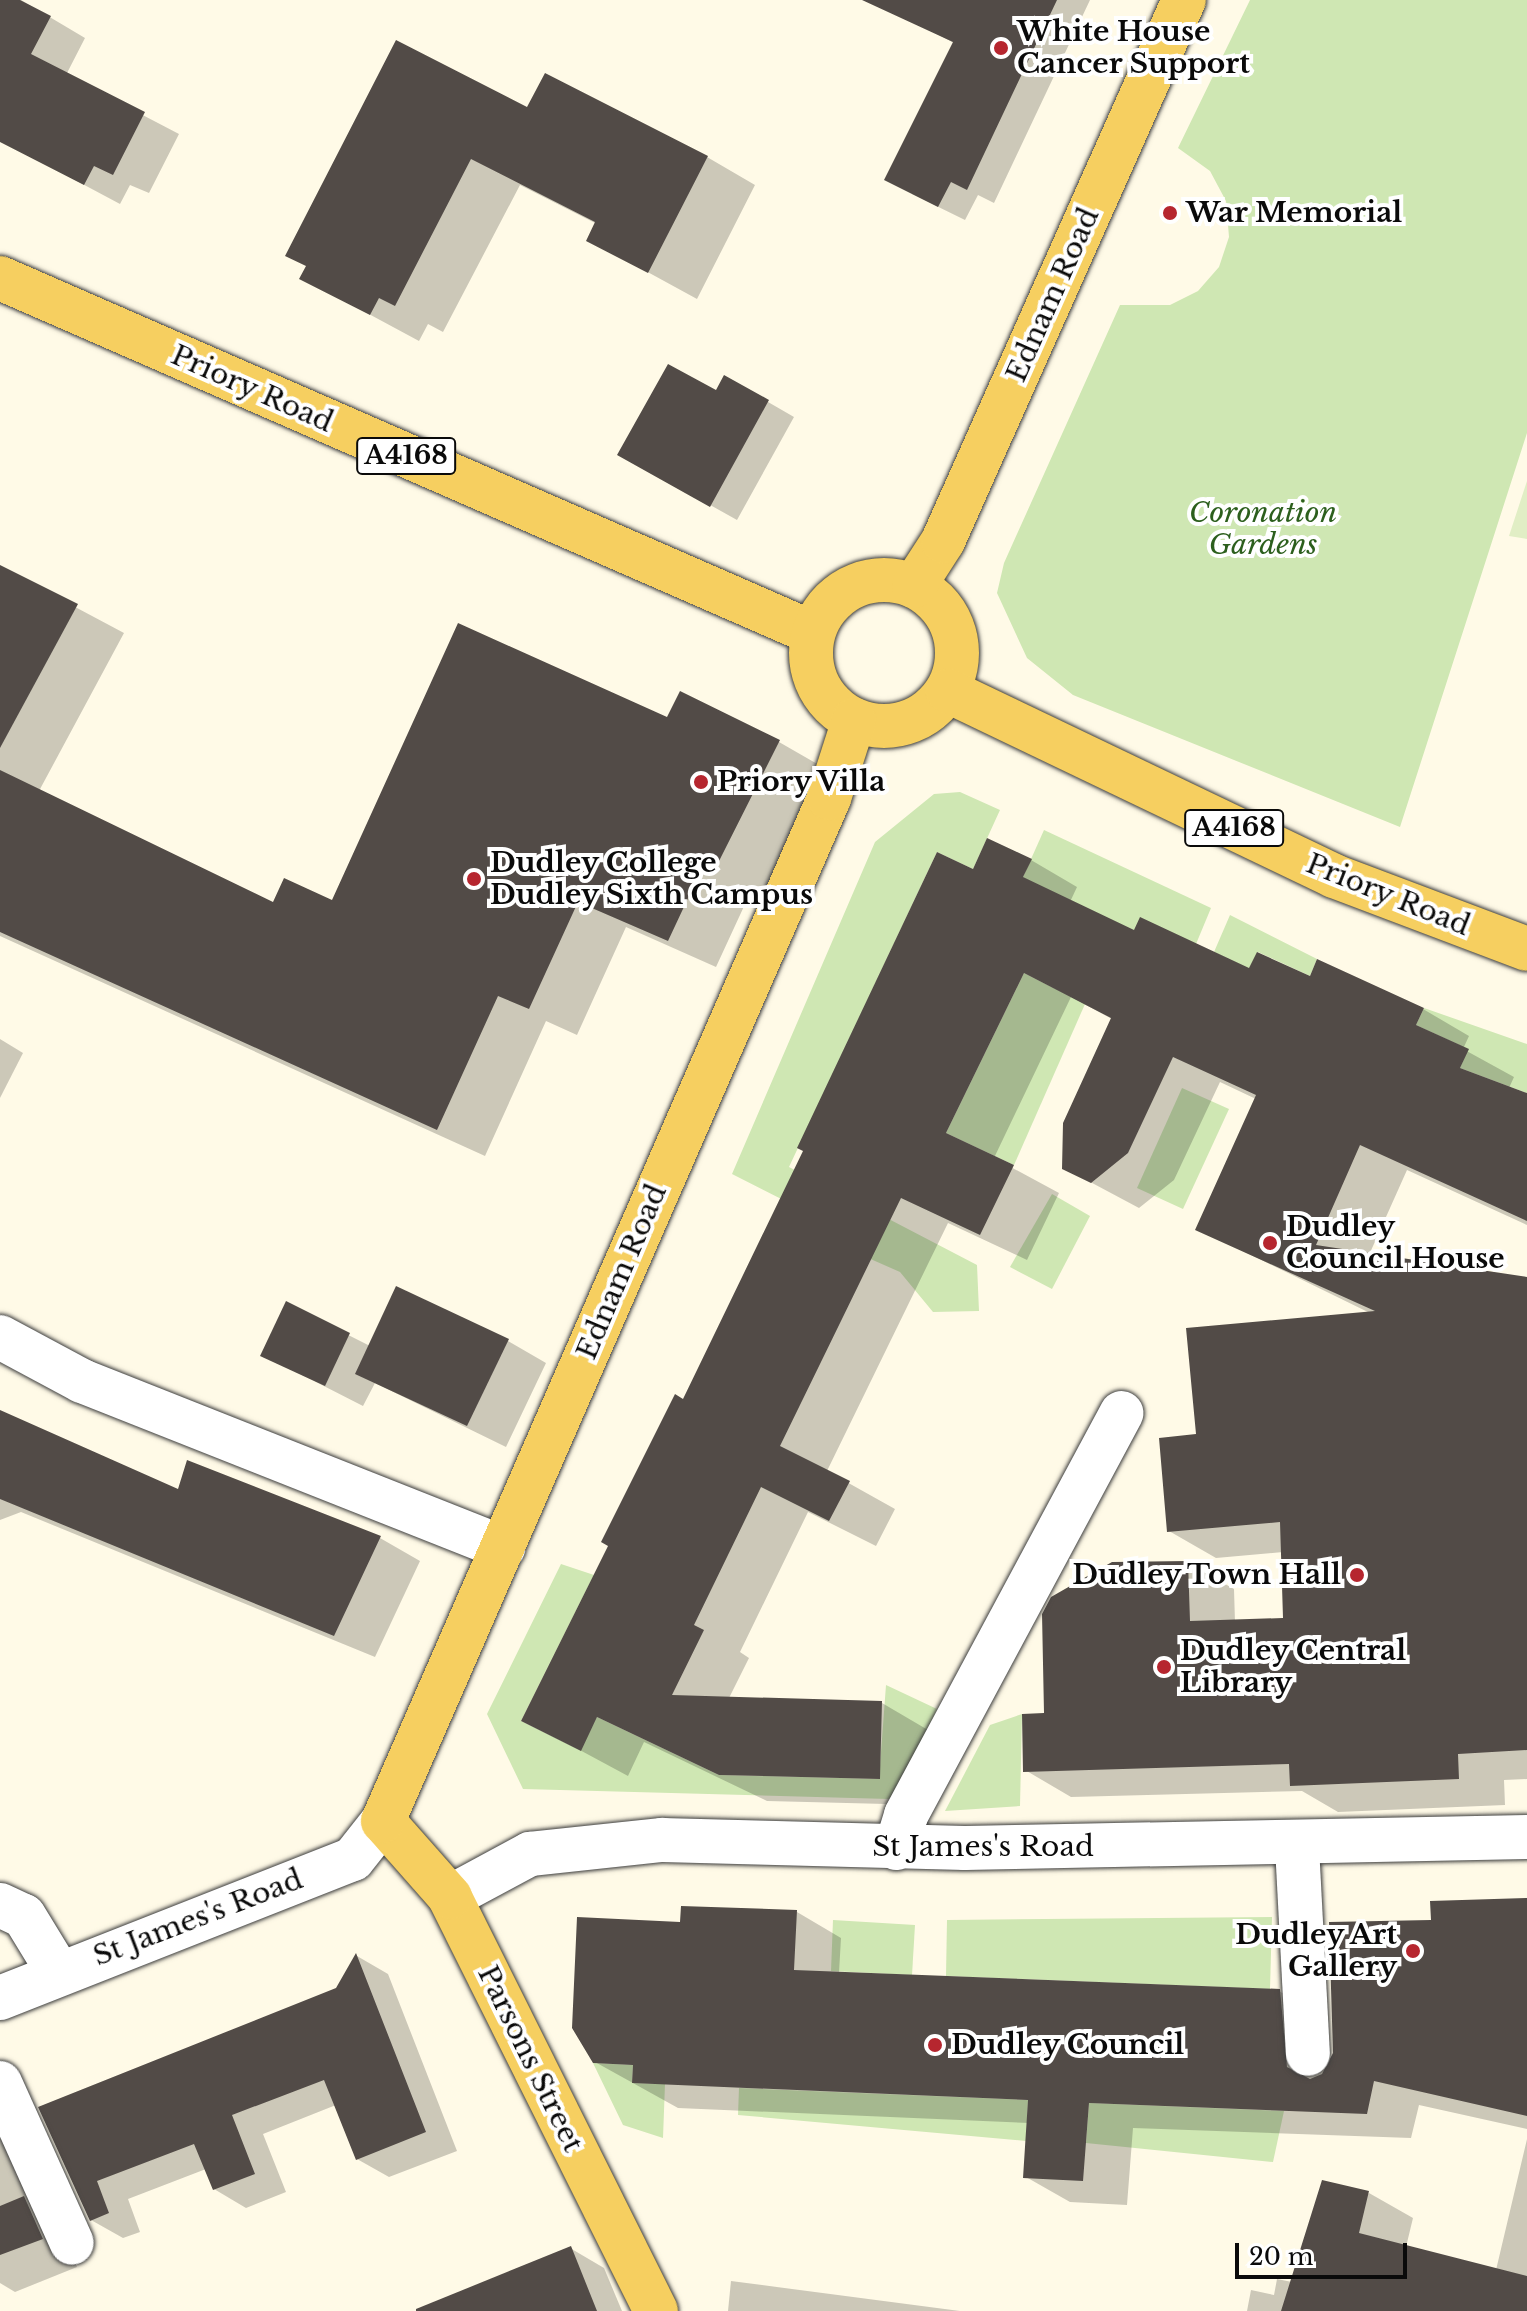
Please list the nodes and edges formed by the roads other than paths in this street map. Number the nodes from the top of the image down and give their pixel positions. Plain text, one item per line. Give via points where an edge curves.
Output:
1 (1184, 0) edge
2 (0, 278) edge
3 (914, 586) junction
4 (813, 633) junction
5 (948, 691) junction
6 (854, 720) junction
7 (1527, 949) edge
8 (0, 1337) edge
9 (1122, 1413) dead end
10 (503, 1548) junction
11 (383, 1821) junction
12 (1527, 1837) edge
13 (1297, 1846) junction
14 (896, 1848) junction
15 (450, 1897) junction
16 (0, 1905) edge
17 (57, 1970) junction
18 (0, 1998) edge
19 (1308, 2054) dead end
20 (0, 2083) edge
21 (72, 2243) dead end
22 (656, 2311) edge

1 - 3 main road, Ednam Road via 943,541
2 - 4 main road, Priory Road / A4168
3 - 4 main road via 870,581 846,590
3 - 5 main road via 950,619 957,643
4 - 6 main road via 816,680
5 - 6 main road via 912,721 880,727
5 - 7 main road, Priory Road / A4168 via 1334,876
6 - 10 main road, Ednam Road via 829,798
8 - 10 street via 82,1381
9 - 14 street via 906,1815
10 - 11 main road, Ednam Road
11 - 15 main road, Parsons Street
11 - 17 street, St James's Road via 353,1859
12 - 13 street, St James's Road
13 - 14 street, St James's Road
13 - 19 street
14 - 15 street, St James's Road via 662,1840 574,1845 530,1854
15 - 22 main road, Parsons Street
16 - 17 street via 24,1916
17 - 18 street, St James's Road
20 - 21 street

